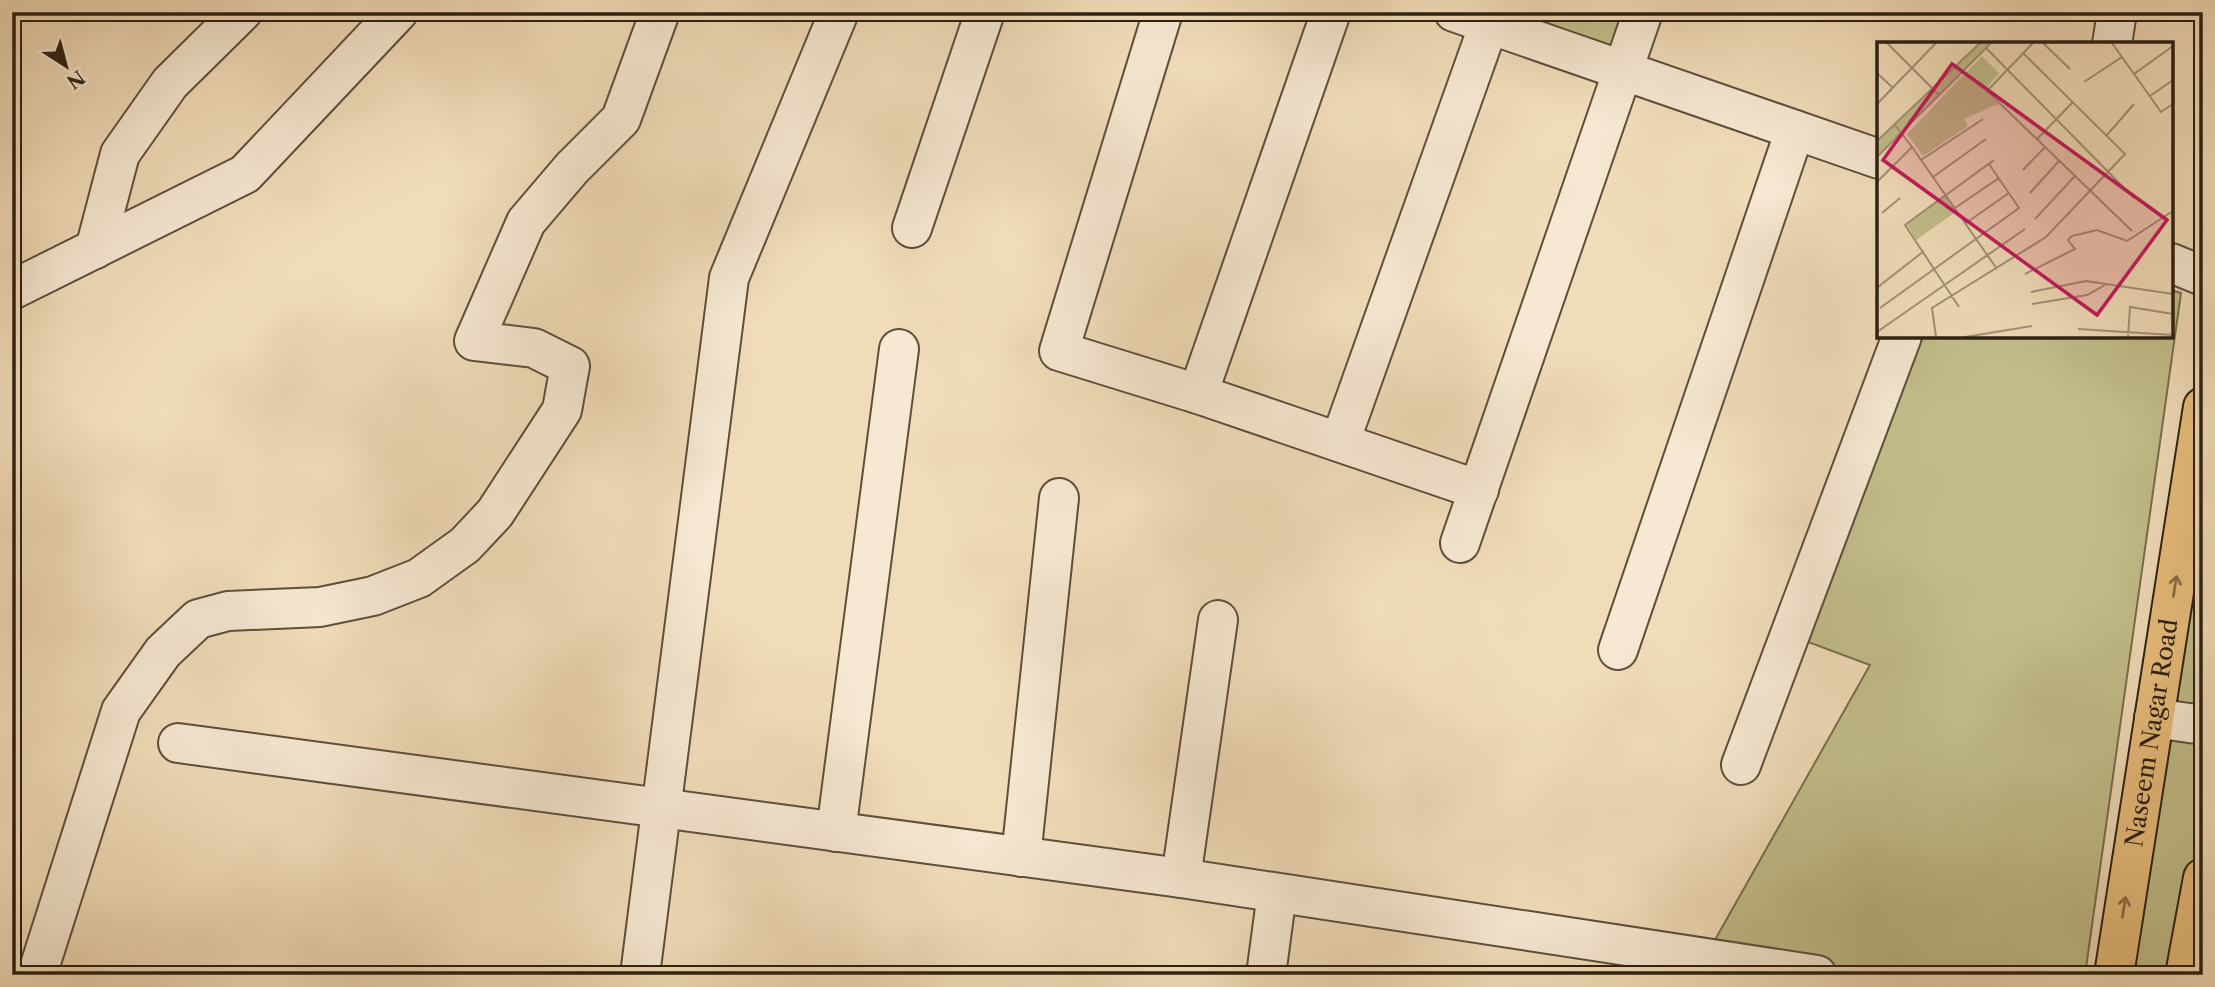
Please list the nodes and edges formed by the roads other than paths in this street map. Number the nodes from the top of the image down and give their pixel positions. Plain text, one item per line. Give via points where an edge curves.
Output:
1 (242, 12) edge
2 (398, 12) edge
3 (660, 12) edge
4 (839, 12) edge
5 (985, 12) edge
6 (1163, 12) edge
7 (1331, 12) edge
8 (1643, 12) edge
9 (2117, 12) edge
10 (1472, 18) edge
11 (2112, 42) edge
12 (1624, 71) junction
13 (1795, 130) junction
14 (1877, 158) edge
15 (912, 228) dead end
16 (95, 249) junction
17 (2173, 263) edge
18 (2203, 275) edge
19 (12, 290) edge
20 (1901, 338) edge
21 (899, 349) dead end
22 (1198, 394) junction
23 (2203, 407) edge
24 (1340, 442) junction
25 (1479, 490) junction
26 (1059, 498) dead end
27 (1460, 543) dead end
28 (1218, 620) dead end
29 (1618, 650) dead end
30 (2154, 718) junction
31 (2203, 725) edge
32 (178, 743) dead end
33 (1741, 765) dead end
34 (661, 808) junction
35 (836, 832) junction
36 (1021, 857) junction
37 (1181, 878) junction
38 (2203, 878) edge
39 (1278, 893) junction
40 (37, 975) edge
41 (640, 975) edge
42 (1266, 975) edge
43 (1817, 975) edge
44 (2114, 975) edge
45 (2185, 975) edge

1 - 16 street via 170,83 120,154
2 - 16 street via 245,174
3 - 40 street via 621,119 526,222 474,341 534,348 570,366 562,410 527,466 495,513 465,545 419,578 373,596 320,607 228,611 198,619 163,652 121,711
4 - 34 street via 729,278
5 - 15 street
6 - 22 street via 1059,351
7 - 22 street
8 - 12 street
9 - 11 street
10 - 12 street
10 - 24 street
12 - 13 street
12 - 25 street
13 - 14 street
13 - 29 street
16 - 19 street
17 - 18 street
20 - 33 street
21 - 35 street
22 - 24 street
30 -> 23 main road, Naseem Nagar Road
24 - 25 street
25 - 27 street
26 - 36 street
28 - 37 street
30 - 31 street
44 -> 30 main road, Naseem Nagar Road
32 - 34 street
34 - 35 street
34 - 41 street
35 - 36 street
36 - 37 street
37 - 39 street
38 - 45 main road
39 - 42 street
39 - 43 street

